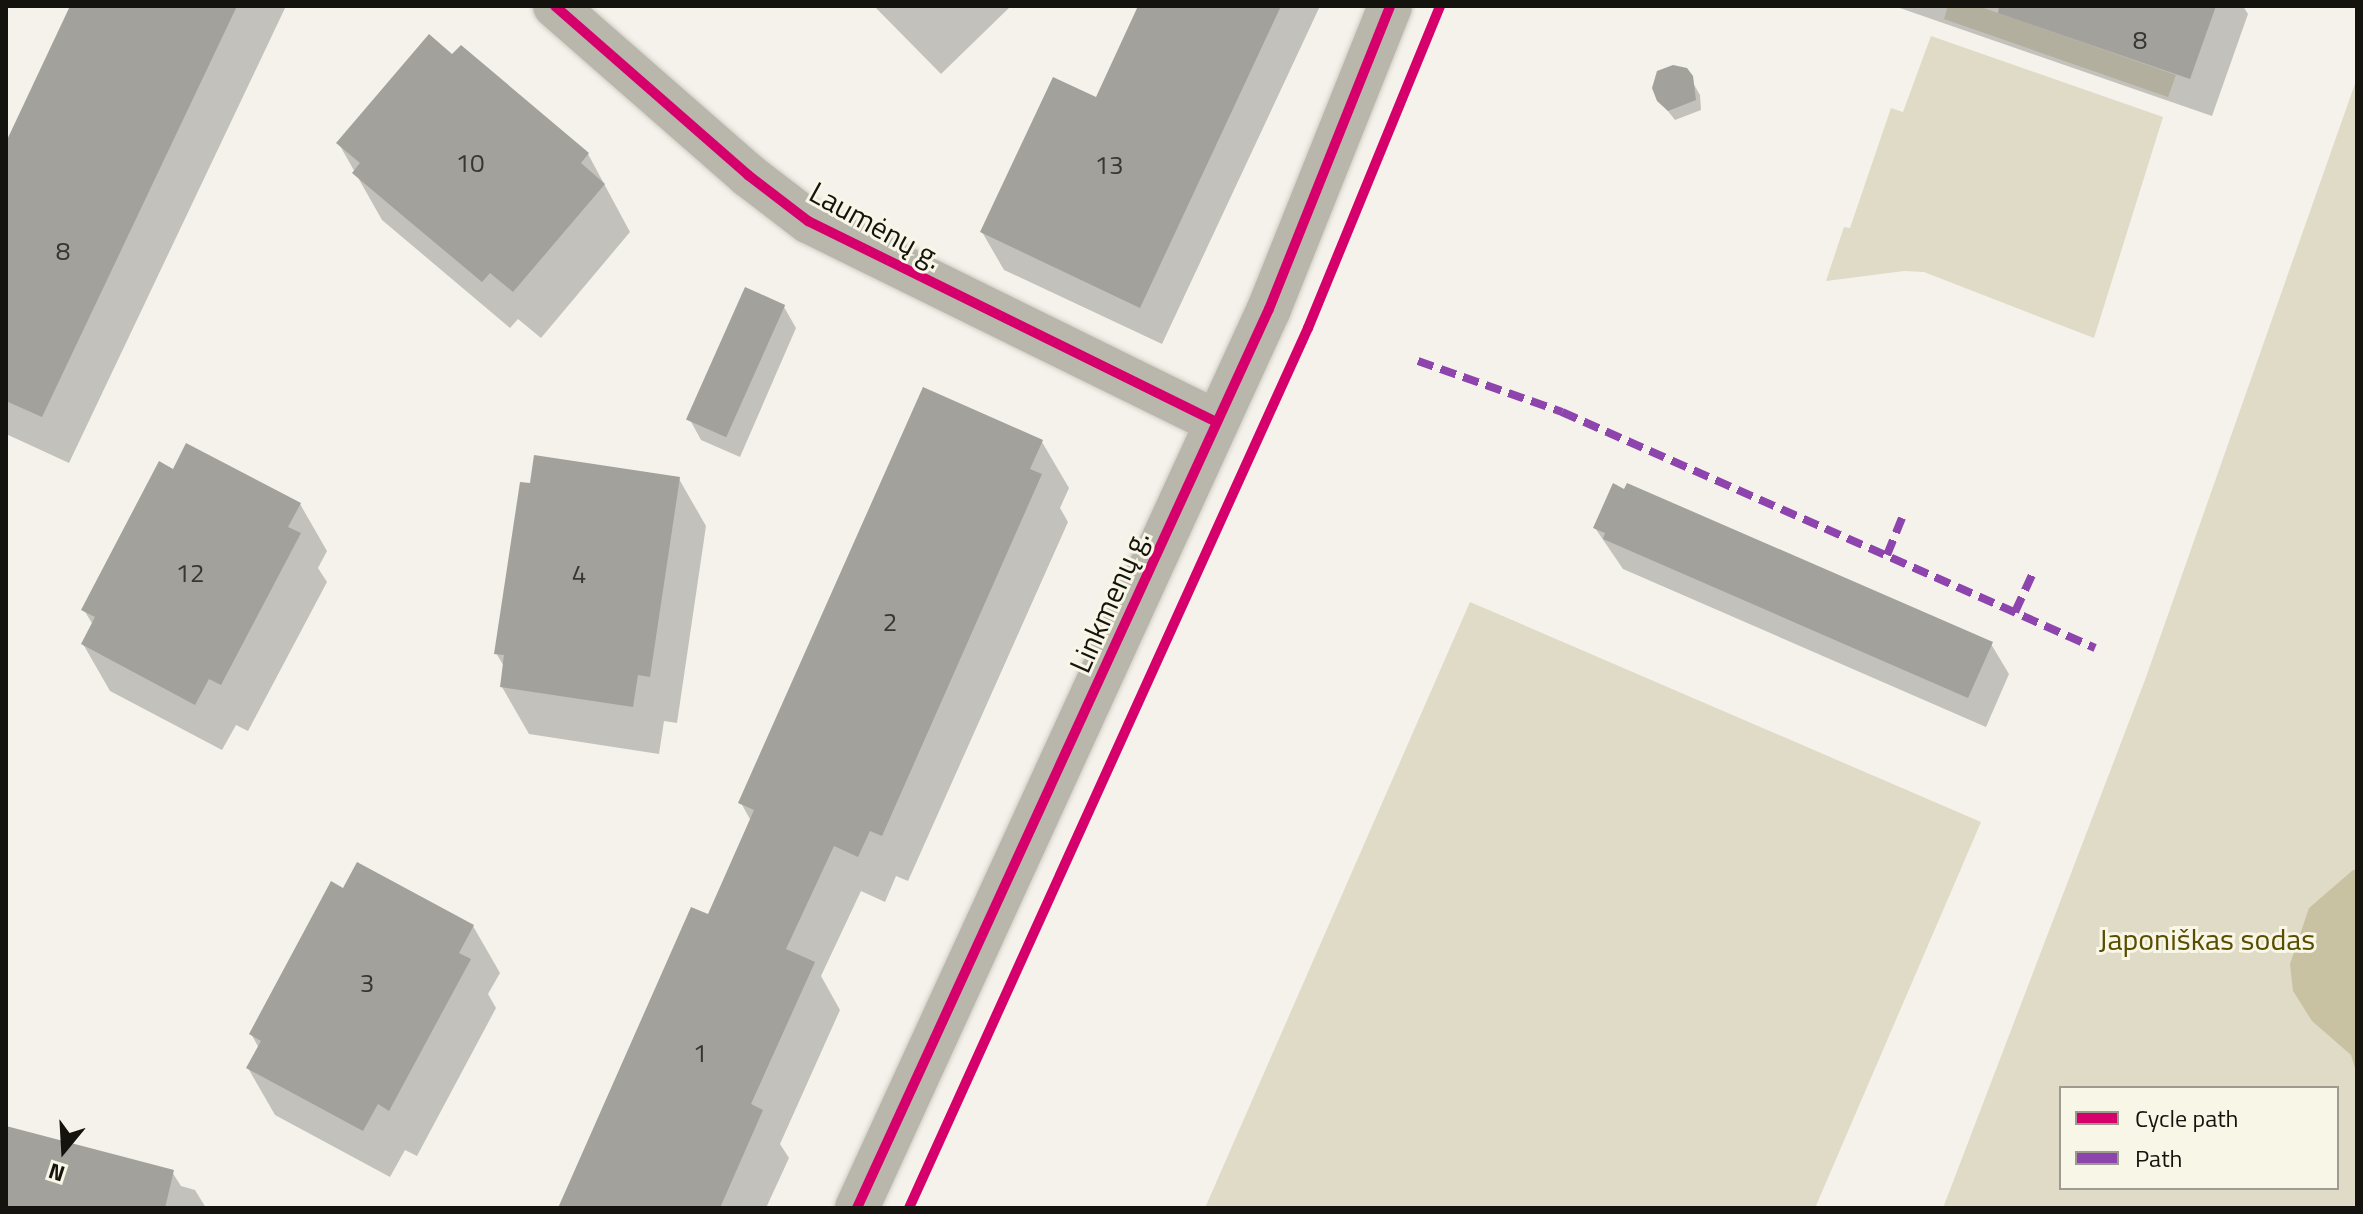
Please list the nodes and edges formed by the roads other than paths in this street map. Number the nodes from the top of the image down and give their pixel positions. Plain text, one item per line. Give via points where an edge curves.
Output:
1 (555, 6) edge
2 (1390, 6) edge
3 (1216, 422) junction
4 (857, 1208) edge

1 - 3 street, Laumėnų g. via 808,221
2 - 3 street, Linkmenų g. via 1269,309
3 - 4 street, Linkmenų g.

